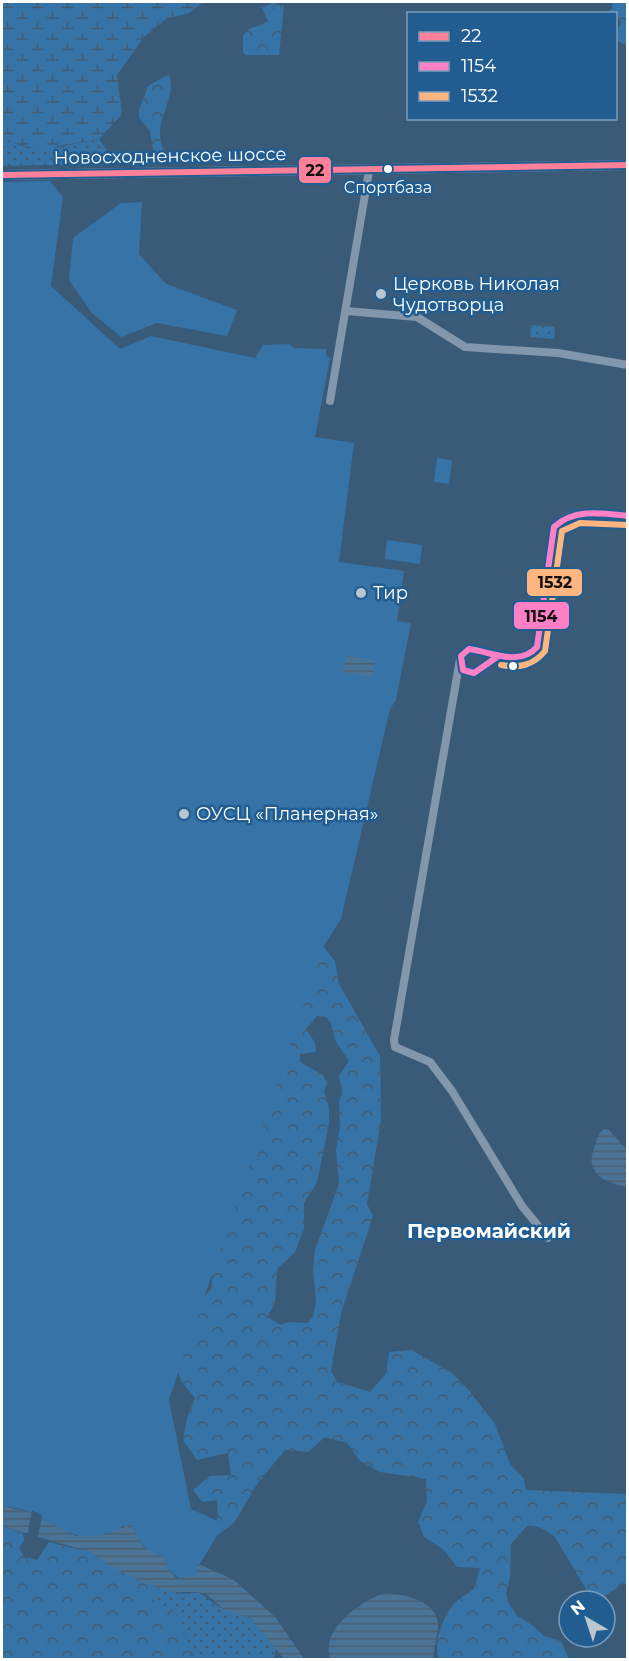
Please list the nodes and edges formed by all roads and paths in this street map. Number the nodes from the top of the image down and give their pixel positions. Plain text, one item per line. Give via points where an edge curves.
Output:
1 (627, 165) edge
2 (369, 171) junction
3 (2, 175) edge
4 (346, 311) junction
5 (627, 365) edge
6 (330, 401) dead end
7 (627, 516) edge
8 (477, 650) junction
9 (497, 657) junction
10 (460, 659) junction
11 (482, 666) junction
12 (466, 672) junction
13 (456, 679) junction
14 (548, 1238) dead end

1 - 2 main road, Новосходненское шоссе
2 - 3 main road, Новосходненское шоссе
2 - 4 street
4 - 5 street via 417,317 465,347 558,353
4 - 6 street
7 - 9 street via 574,514 561,519 554,527 537,647 530,656
8 - 9 street
8 - 10 street via 466,650
8 - 11 street via 483,659
9 - 11 street
10 - 12 street
10 - 13 street
11 - 12 street
12 - 13 street
13 - 14 street via 395,1047 430,1062 522,1206

